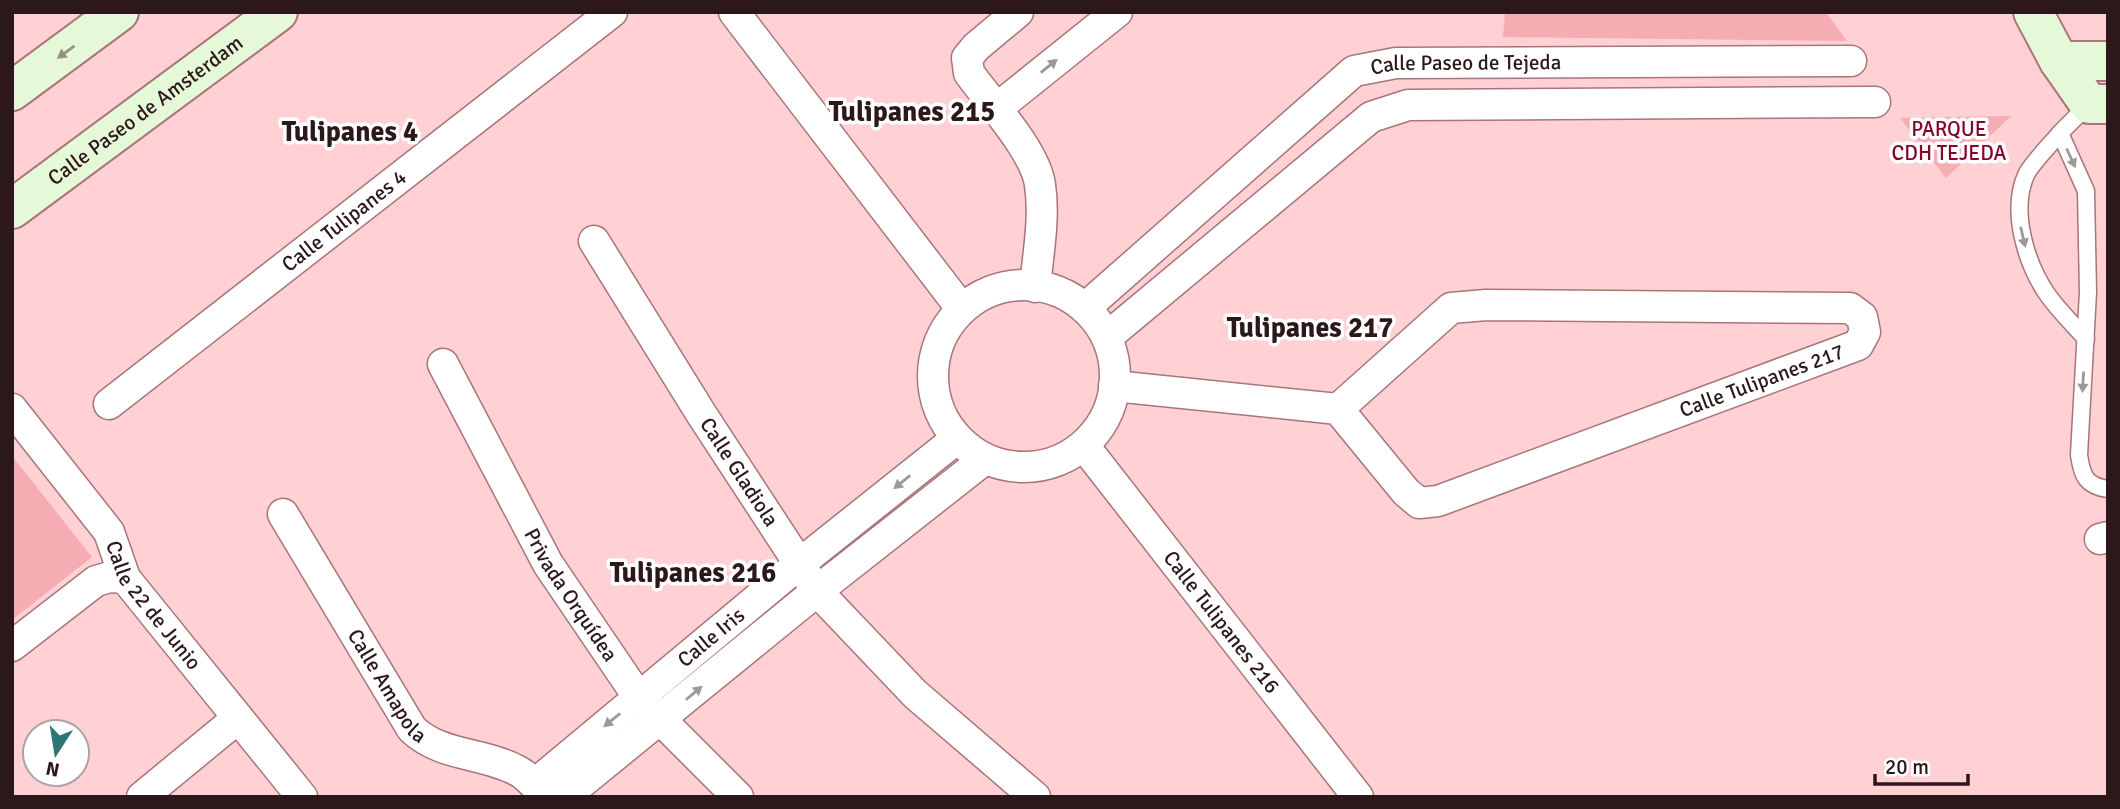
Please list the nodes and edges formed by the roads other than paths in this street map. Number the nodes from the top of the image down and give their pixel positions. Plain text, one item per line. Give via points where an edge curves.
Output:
1 (278, 12) edge
2 (612, 12) edge
3 (734, 12) edge
4 (1018, 12) edge
5 (1117, 12) edge
6 (2033, 12) edge
7 (106, 16) edge
8 (1852, 61) dead end
9 (2059, 61) junction
10 (2108, 61) edge
11 (12, 91) edge
12 (1874, 102) dead end
13 (2098, 104) edge
14 (996, 109) junction
15 (2060, 133) junction
16 (12, 209) edge
17 (594, 241) dead end
18 (1035, 287) junction
19 (961, 308) junction
20 (1085, 308) junction
21 (1107, 337) junction
22 (2086, 339) junction
23 (443, 364) dead end
24 (1114, 386) junction
25 (109, 404) dead end
26 (12, 409) edge
27 (1338, 410) junction
28 (955, 440) junction
29 (1086, 447) junction
30 (985, 458) junction
31 (2108, 489) edge
32 (283, 514) dead end
33 (798, 565) junction
34 (125, 578) junction
35 (817, 591) junction
36 (12, 646) edge
37 (639, 698) junction
38 (238, 718) junction
39 (661, 720) junction
40 (540, 790) edge
41 (142, 797) edge
42 (302, 797) edge
43 (564, 797) edge
44 (738, 797) edge
45 (1035, 797) edge
46 (1358, 797) edge

1 - 16 main road, Calle Paseo de Amsterdam
2 - 25 street, Calle Tulipanes 4
3 - 19 street
4 - 14 street via 967,58 969,73
14 -> 5 street
6 - 9 main road
7 -> 11 main road
8 - 20 street, Calle Paseo de Tejeda via 1396,63 1354,71
9 - 10 main road
9 - 13 main road
12 - 21 street, Calle Paseo de Tejeda via 1408,105 1370,117
13 - 15 lane
14 - 18 street via 1031,156 1040,184
15 -> 22 lane via 2086,191
15 -> 22 lane via 2026,174 2021,227 2042,285
17 - 33 street, Calle Gladiola
18 - 19 street via 1018,285 984,293
18 - 20 street via 1054,290
19 - 28 street via 937,346 932,382 941,416
20 - 21 street
21 - 24 street via 1116,371
22 -> 31 lane via 2081,473 2092,485
23 - 37 street, Privada Orquídea via 548,564
24 - 27 street
24 - 29 street via 1111,407
26 - 34 street, Calle 22 de Junio via 109,532
27 - 27 street, Calle Tulipanes 217 via 1406,492 1419,503 1438,501 1858,345 1865,332 1862,317 1850,308 1451,308
28 - 30 street
28 -> 33 street, Calle Iris
29 - 30 street via 1064,459 1029,468
29 - 46 street, Calle Tulipanes 216
30 - 35 street, Calle Iris
32 - 40 street, Calle Amapola via 412,729 430,743 518,771
33 - 35 street, Calle Gladiola
33 - 37 street, Calle Iris
34 - 36 street via 96,581
34 - 38 street, Calle 22 de Junio
39 -> 35 street, Calle Iris
35 - 45 street, Calle Gladiola via 915,694
37 - 39 street, Privada Orquídea
37 -> 40 street, Calle Iris
38 - 41 street
38 - 42 street, Calle 22 de Junio
39 - 43 street, Calle Iris
39 - 44 street, Privada Orquídea

